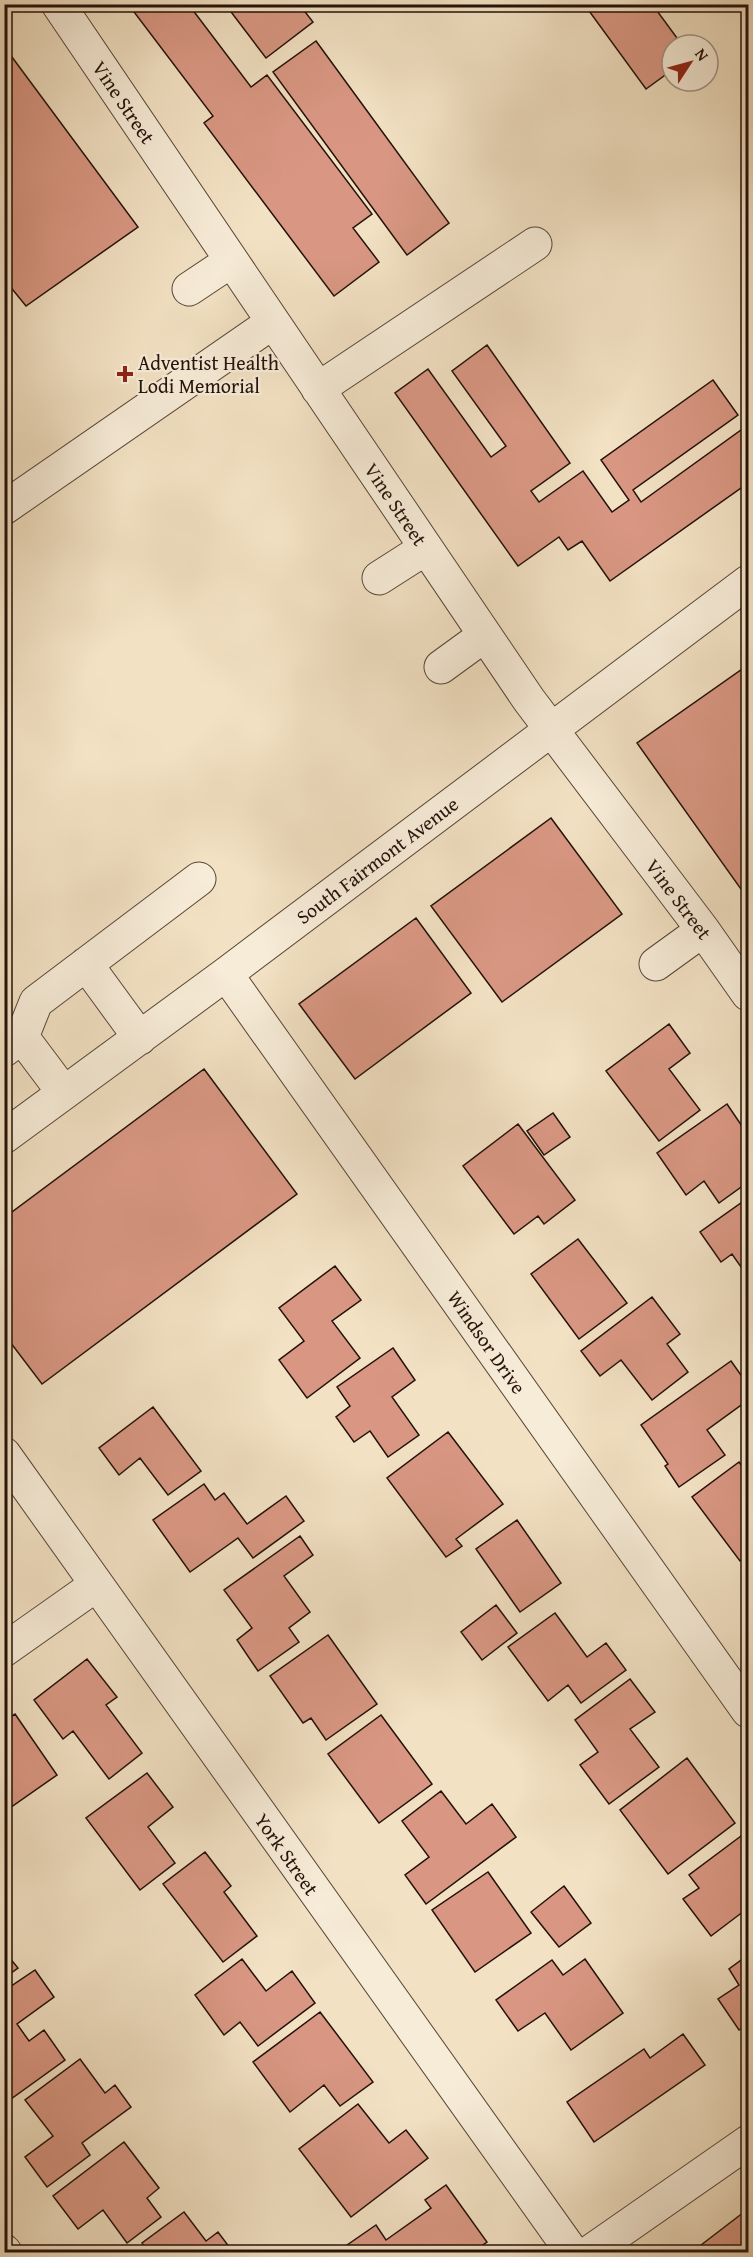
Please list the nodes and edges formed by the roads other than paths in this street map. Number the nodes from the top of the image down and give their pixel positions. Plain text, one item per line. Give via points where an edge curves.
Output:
1 (58, 4) edge
2 (535, 244) dead end
3 (231, 261) junction
4 (189, 289) dead end
5 (273, 322) junction
6 (318, 389) junction
7 (4, 508) edge
8 (426, 548) junction
9 (379, 578) dead end
10 (748, 582) edge
11 (485, 634) junction
12 (441, 667) dead end
13 (550, 730) junction
14 (199, 879) dead end
15 (703, 930) junction
16 (86, 964) junction
17 (656, 964) dead end
18 (226, 974) junction
19 (743, 975) edge
20 (140, 1038) junction
21 (13, 1044) edge
22 (64, 1093) junction
23 (4, 1137) edge
24 (4, 1454) edge
25 (96, 1585) junction
26 (4, 1650) edge
27 (748, 1711) edge
28 (748, 2142) edge
29 (572, 2253) edge
30 (590, 2253) edge

1 - 3 street, Vine Street
2 - 6 street
3 - 4 street
3 - 5 street, Vine Street
5 - 6 street, Vine Street
5 - 7 street
6 - 8 street, Vine Street
8 - 9 street
8 - 11 street, Vine Street
10 - 13 street, South Fairmont Avenue
11 - 12 street
11 - 13 street, Vine Street
13 - 15 street, Vine Street
13 - 18 street, South Fairmont Avenue
14 - 16 street
15 - 17 street
15 - 19 street, Vine Street
16 - 20 street
16 - 21 street via 36,1002
18 - 20 street, South Fairmont Avenue
18 - 27 street, Windsor Drive
20 - 22 street, South Fairmont Avenue
21 - 22 street
22 - 23 street, South Fairmont Avenue
24 - 25 street, York Street
25 - 26 street
25 - 29 street, York Street
28 - 30 street

